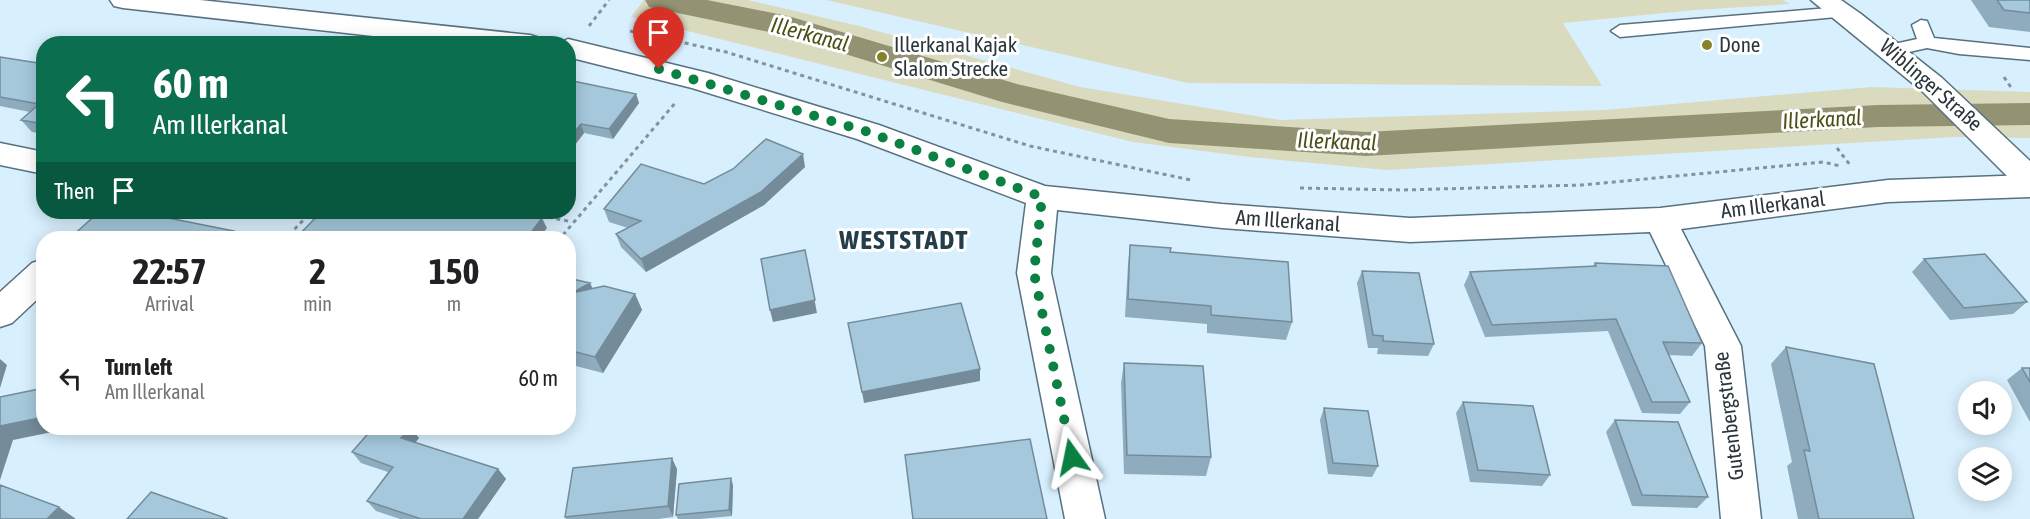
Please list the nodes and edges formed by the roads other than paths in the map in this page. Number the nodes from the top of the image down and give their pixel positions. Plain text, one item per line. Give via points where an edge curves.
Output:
1 (123, 0) edge
2 (1832, 6) edge
3 (307, 19) junction
4 (1921, 25) dead end
5 (1620, 31) dead end
6 (290, 36) edge
7 (459, 36) edge
8 (1928, 42) junction
9 (576, 50) edge
10 (1891, 50) junction
11 (2030, 54) edge
12 (0, 154) edge
13 (36, 161) edge
14 (2030, 180) edge
15 (2030, 186) edge
16 (1042, 197) junction
17 (1660, 219) junction
18 (36, 279) edge
19 (0, 313) edge
20 (1085, 519) edge
21 (1741, 519) edge

1 - 3 street
2 - 5 lane
2 - 10 street, Wiblinger Straße
3 - 6 street
3 - 7 street
4 - 8 lane
8 - 10 lane
8 - 11 lane
9 - 16 street, Am Illerkanal via 698,80 868,132
10 - 14 street, Wiblinger Straße via 1972,118
12 - 13 street
15 - 17 street, Am Illerkanal via 1888,191
16 - 17 street, Am Illerkanal via 1410,230
16 - 20 street via 1034,273
17 - 21 street, Gutenbergstraße via 1723,346
18 - 19 street

